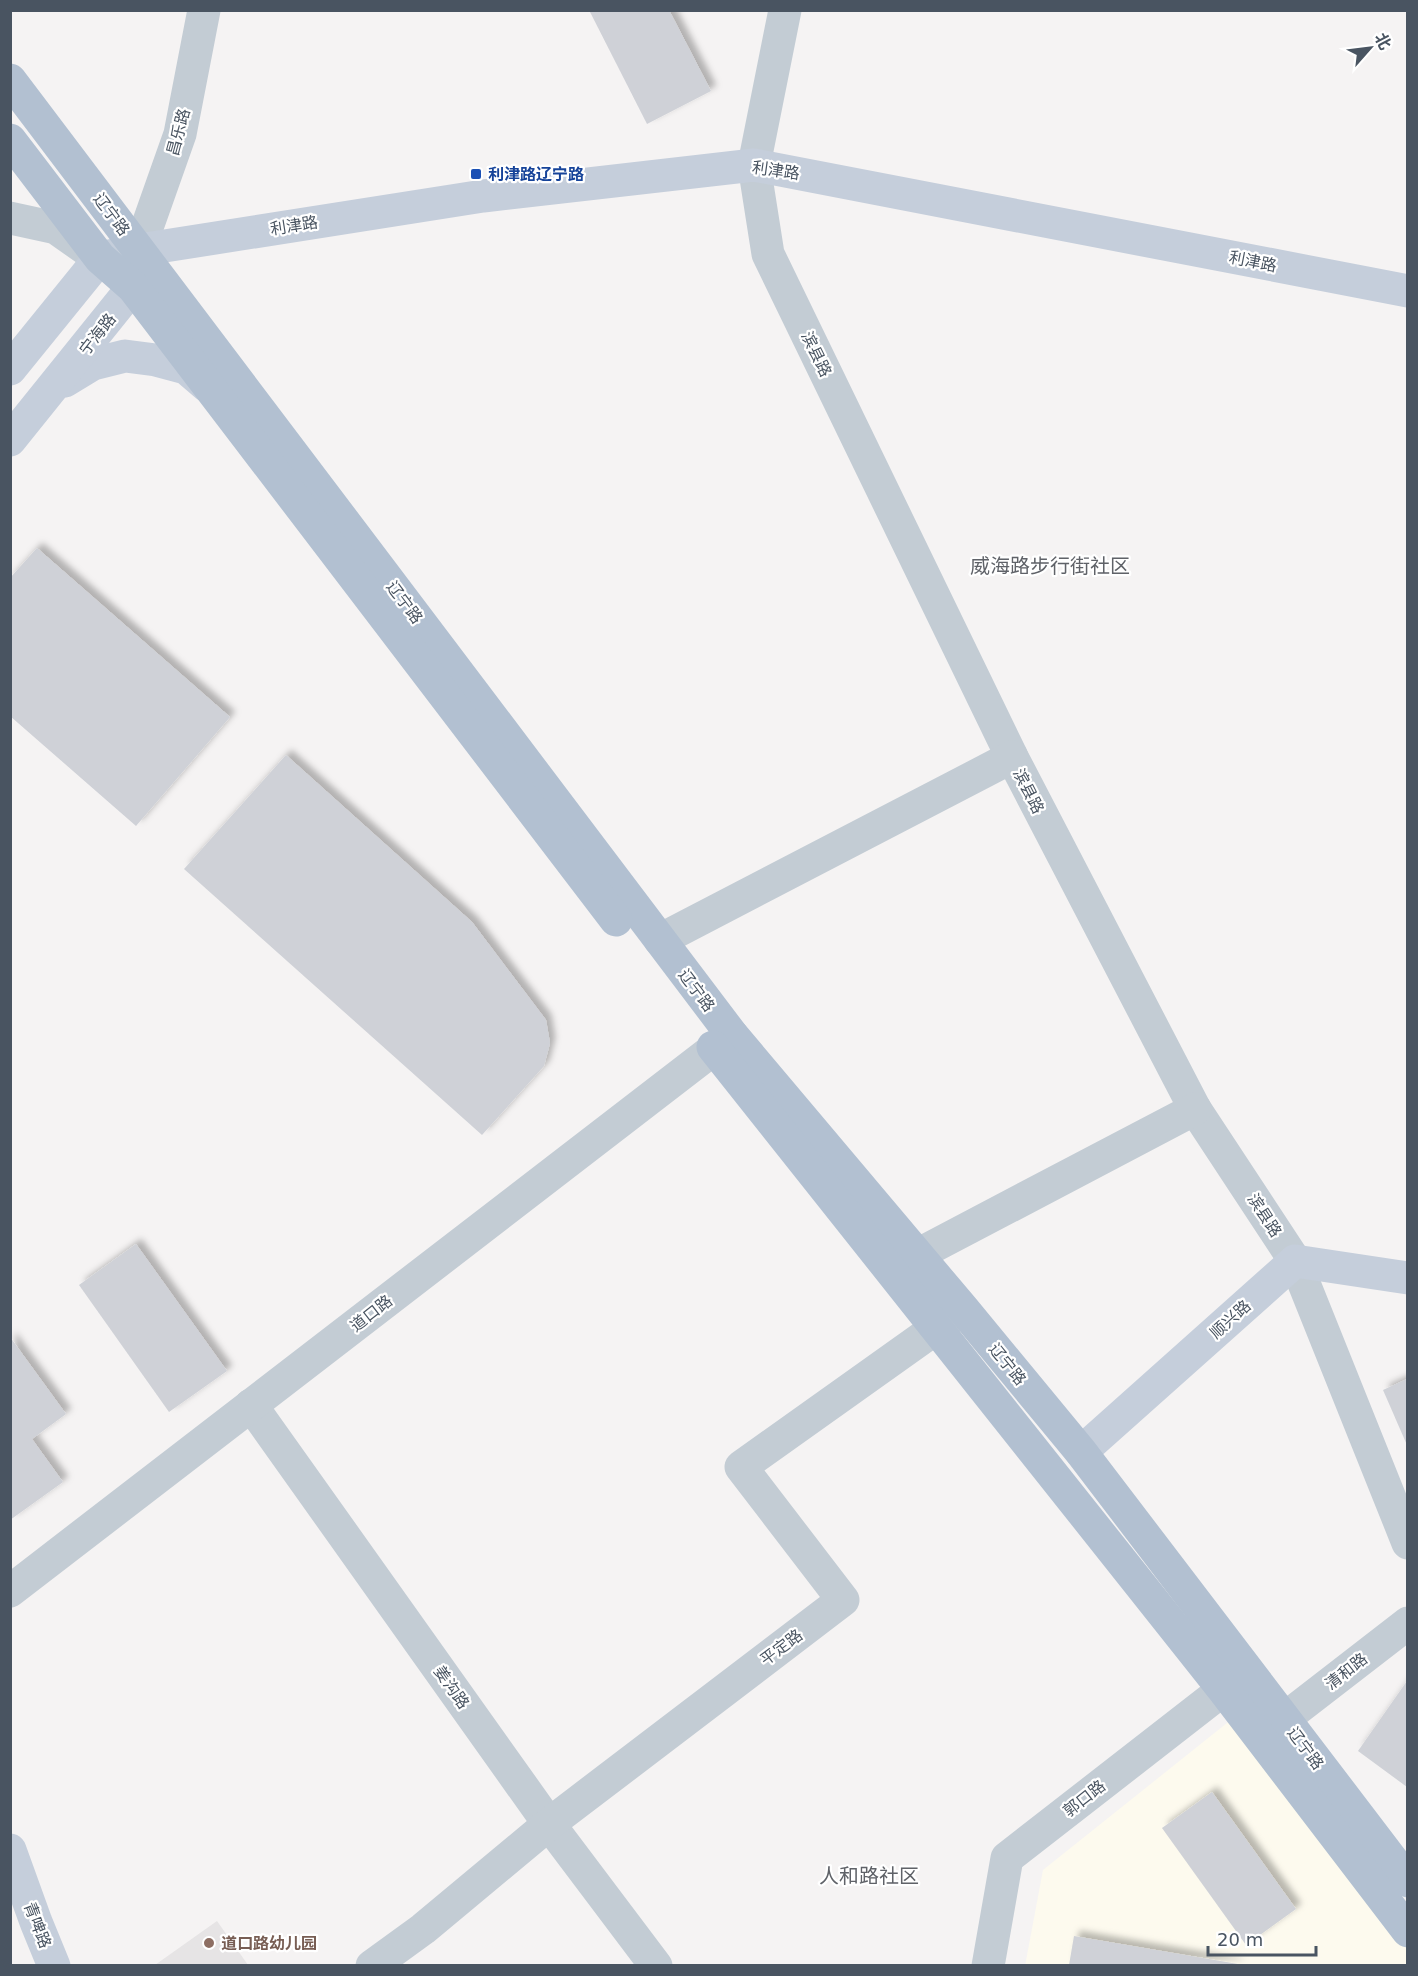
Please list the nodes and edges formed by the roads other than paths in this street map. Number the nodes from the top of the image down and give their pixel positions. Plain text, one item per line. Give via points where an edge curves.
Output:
1 (204, 10) edge
2 (785, 10) edge
3 (10, 80) edge
4 (10, 140) edge
5 (754, 165) junction
6 (10, 218) edge
7 (139, 250) junction
8 (100, 258) junction
9 (133, 287) junction
10 (1407, 291) edge
11 (10, 369) edge
12 (53, 388) junction
13 (213, 391) junction
14 (10, 440) edge
15 (1012, 757) junction
16 (660, 940) junction
17 (723, 1042) junction
18 (1195, 1109) junction
19 (917, 1255) junction
20 (1295, 1261) junction
21 (1407, 1278) edge
22 (963, 1309) junction
23 (936, 1328) junction
24 (251, 1405) junction
25 (1081, 1452) junction
26 (1407, 1543) edge
27 (10, 1591) edge
28 (1407, 1623) edge
29 (1235, 1680) junction
30 (1284, 1719) junction
31 (549, 1824) junction
32 (10, 1850) edge
33 (1407, 1881) edge
34 (1407, 1931) edge
35 (54, 1965) edge
36 (372, 1965) edge
37 (657, 1965) edge
38 (988, 1965) edge

1 - 7 street, 昌乐路 via 180,134
2 - 5 street, 滨县路
3 - 7 main road, 辽宁路
4 - 8 main road, 辽宁路
5 - 7 street, 利津路 via 483,196
5 - 10 street, 利津路
5 - 15 street, 滨县路 via 768,254
6 - 8 street via 56,228
7 - 8 street
7 - 9 street, 宁海路
7 - 16 main road, 辽宁路
8 - 9 main road, 辽宁路
8 - 11 street
9 - 12 street, 宁海路
9 - 13 main road, 辽宁路
12 - 13 street via 93,364 125,356 186,368
12 - 14 street, 宁海路
13 - 17 main road, 辽宁路
15 - 16 street
15 - 18 street, 滨县路
16 - 17 main road, 辽宁路
17 - 19 main road, 辽宁路
17 - 23 main road, 辽宁路
17 - 24 street, 道口路
18 - 19 street
18 - 20 street, 滨县路
19 - 22 main road, 辽宁路
20 - 21 street
20 - 25 street, 顺兴路
20 - 26 street, 滨县路
22 - 23 street, 平定路
22 - 25 main road, 辽宁路
23 - 29 main road, 辽宁路
23 - 31 street, 平定路 via 741,1467 843,1600
24 - 27 street, 道口路
24 - 31 street, 姜沟路
25 - 29 main road, 辽宁路
28 - 30 street, 清和路
29 - 30 main road, 辽宁路
29 - 34 main road, 辽宁路
29 - 38 street, 郭口路 via 1007,1858
30 - 33 main road, 辽宁路
31 - 36 street, 平定路 via 423,1929
31 - 37 street, 姜沟路
32 - 35 street, 青啤路

